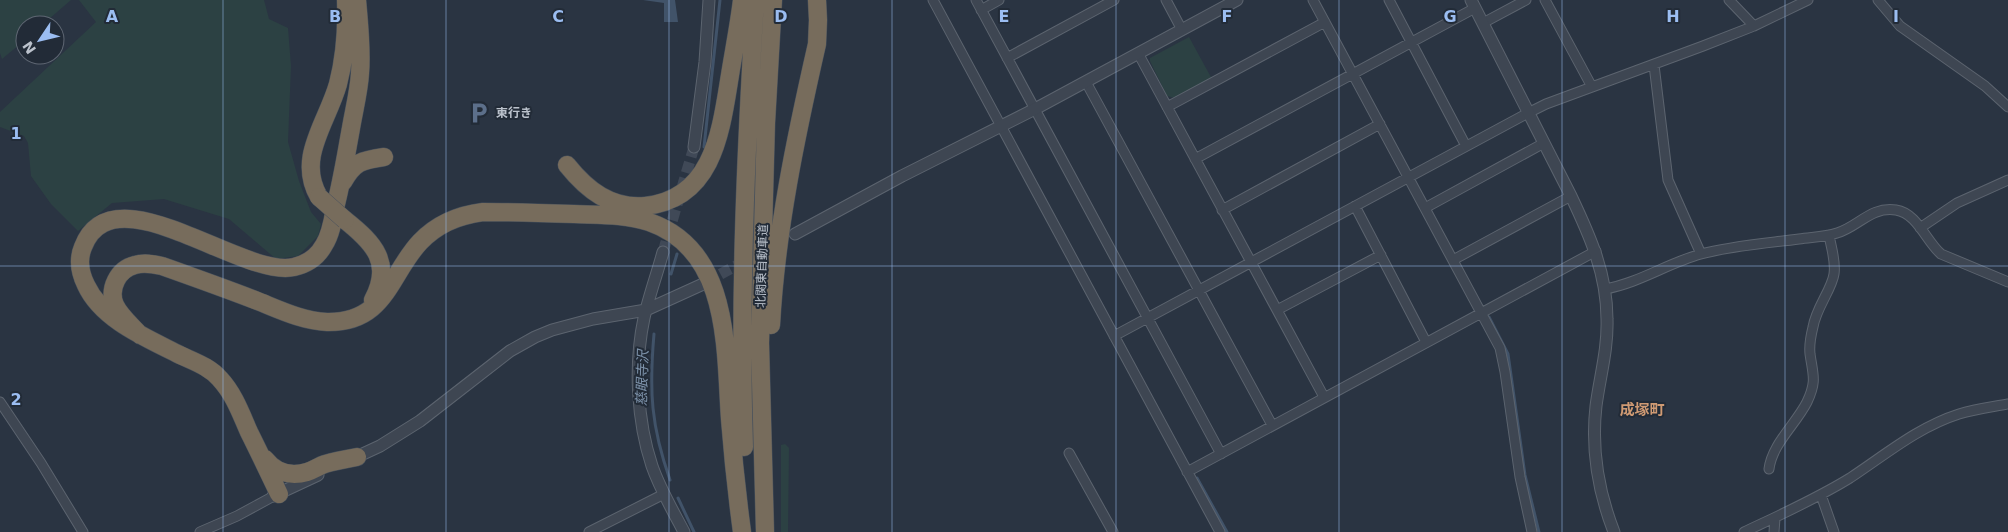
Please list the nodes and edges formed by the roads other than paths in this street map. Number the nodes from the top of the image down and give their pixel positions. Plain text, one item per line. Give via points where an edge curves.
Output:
1 (346, 0) edge
2 (356, 0) edge
3 (709, 0) edge
4 (742, 0) edge
5 (755, 0) edge
6 (773, 0) edge
7 (817, 0) edge
8 (934, 0) edge
9 (976, 0) edge
10 (999, 0) edge
11 (1114, 0) edge
12 (1166, 0) edge
13 (1313, 0) edge
14 (1389, 0) edge
15 (1526, 0) edge
16 (1545, 0) edge
17 (1730, 0) edge
18 (1808, 0) edge
19 (1878, 0) edge
20 (1233, 1) edge
21 (1473, 4) edge
22 (982, 10) junction
23 (1325, 22) junction
24 (1483, 23) junction
25 (1754, 26) junction
26 (1182, 30) junction
27 (1411, 42) junction
28 (1138, 54) junction
29 (1007, 58) junction
30 (1654, 65) junction
31 (1353, 74) junction
32 (1086, 82) junction
33 (1592, 88) junction
34 (1167, 107) junction
35 (2008, 107) edge
36 (1035, 109) junction
37 (1528, 113) junction
38 (1380, 124) junction
39 (1002, 127) junction
40 (1544, 144) junction
41 (1466, 146) junction
42 (694, 147) tunnel mouth
43 (384, 157) dead end
44 (1195, 159) junction
45 (567, 166) dead end
46 (1409, 177) junction
47 (2008, 180) edge
48 (340, 187) junction
49 (1571, 196) junction
50 (1355, 206) junction
51 (1425, 208) junction
52 (1222, 210) junction
53 (1920, 228) junction
54 (795, 234) dead end
55 (1829, 235) junction
56 (1596, 251) junction
57 (663, 252) tunnel mouth
58 (1701, 254) junction
59 (1381, 255) junction
60 (1453, 260) junction
61 (1251, 262) junction
62 (2008, 282) edge
63 (701, 285) tunnel mouth
64 (1199, 290) junction
65 (1605, 290) junction
66 (646, 310) junction
67 (1277, 310) junction
68 (1481, 312) junction
69 (352, 318) junction
70 (1147, 318) junction
71 (140, 335) junction
72 (1114, 336) junction
73 (1426, 342) junction
74 (1324, 397) junction
75 (0, 402) edge
76 (2008, 404) edge
77 (4, 416) edge
78 (1272, 425) junction
79 (762, 435) junction
80 (258, 450) junction
81 (1069, 453) dead end
82 (1220, 454) junction
83 (357, 457) junction
84 (1769, 469) dead end
85 (1187, 472) junction
86 (664, 494) junction
87 (275, 495) junction
88 (1821, 495) junction
89 (1774, 518) junction
90 (83, 532) edge
91 (200, 532) edge
92 (589, 532) edge
93 (684, 532) edge
94 (742, 532) edge
95 (748, 532) edge
96 (765, 532) edge
97 (1113, 532) edge
98 (1220, 532) edge
99 (1532, 532) edge
100 (1614, 532) edge
101 (1744, 532) edge
102 (1774, 532) edge
103 (1834, 532) edge

1 - 69 highway, bridge via 342,67 310,166 313,187 319,197 367,238 380,258 380,285 372,301
2 - 48 highway via 360,73
3 - 42 street
4 - 45 highway via 721,127 708,163 693,184 674,198 633,206 600,196
5 - 95 highway, 北関東自動車道 via 747,123 742,348
6 - 79 highway, 北関東自動車道 via 761,292
7 - 79 highway via 817,44 776,268 771,381
8 - 39 street
9 - 22 street
10 - 22 street
11 - 29 street
12 - 26 street
13 - 23 street
14 - 27 street
15 - 24 street
16 - 33 street
17 - 25 street
18 - 25 street
19 - 35 street via 1900,26 1985,86
20 - 26 street
21 - 24 street
21 - 27 street
22 - 29 street
23 - 31 street
23 - 34 street
24 - 37 street
25 - 30 street
26 - 28 street
27 - 31 street
27 - 41 street
28 - 32 street
28 - 34 street
29 - 36 street
30 - 33 street
30 - 58 street via 1668,180
31 - 38 street
31 - 44 street
32 - 36 street
32 - 64 street
33 - 37 street
34 - 44 street
36 - 39 street
36 - 70 street
37 - 40 street
37 - 41 street
38 - 46 street
38 - 52 street
39 - 54 street
39 - 72 street
40 - 49 street
40 - 51 street
41 - 46 street
43 - 48 highway via 356,164
44 - 52 street
46 - 50 street
46 - 51 street
47 - 53 street via 1957,203
48 - 71 highway via 324,246 310,260 294,267 270,267 142,220 121,218 102,225 83,247 80,261 82,277 102,307
49 - 56 street
49 - 60 street
50 - 59 street
50 - 61 street
51 - 60 street
52 - 61 street
53 - 55 street via 1906,213 1886,209 1875,211
53 - 62 street via 1941,254
55 - 58 street
55 - 84 street via 1834,276 1812,329 1813,386 1777,448
56 - 65 street
56 - 68 street
57 - 66 street
58 - 65 street
59 - 67 street
59 - 73 street
60 - 68 street
61 - 64 street
61 - 67 street
63 - 66 street
64 - 70 street
64 - 78 street
65 - 100 street via 1607,341 1596,404 1595,457 1598,481
66 - 83 street via 592,319 535,337 510,351 420,421
66 - 86 street via 640,364 641,411 648,453
67 - 74 street
68 - 73 street
68 - 99 street via 1503,358 1520,477
69 - 71 highway via 328,322 297,316 162,266 142,264 125,270 113,289 119,312
69 - 94 highway via 382,299 426,236 437,227 468,214 613,215 650,222 665,229 700,261 719,303
70 - 72 street
70 - 82 street
71 - 80 highway via 201,365 220,379 235,400
72 - 85 street
73 - 74 street
74 - 78 street
75 - 77 street
76 - 88 street via 1960,414 1934,424
77 - 90 street via 41,463
78 - 82 street
79 - 96 highway, 北関東自動車道
80 - 83 highway via 270,466 289,474 308,472 325,464
80 - 87 highway
81 - 97 street
82 - 85 street
83 - 87 street
85 - 98 street
86 - 92 street
86 - 93 street
87 - 91 street
88 - 89 street
88 - 103 street
89 - 101 street
89 - 102 street

